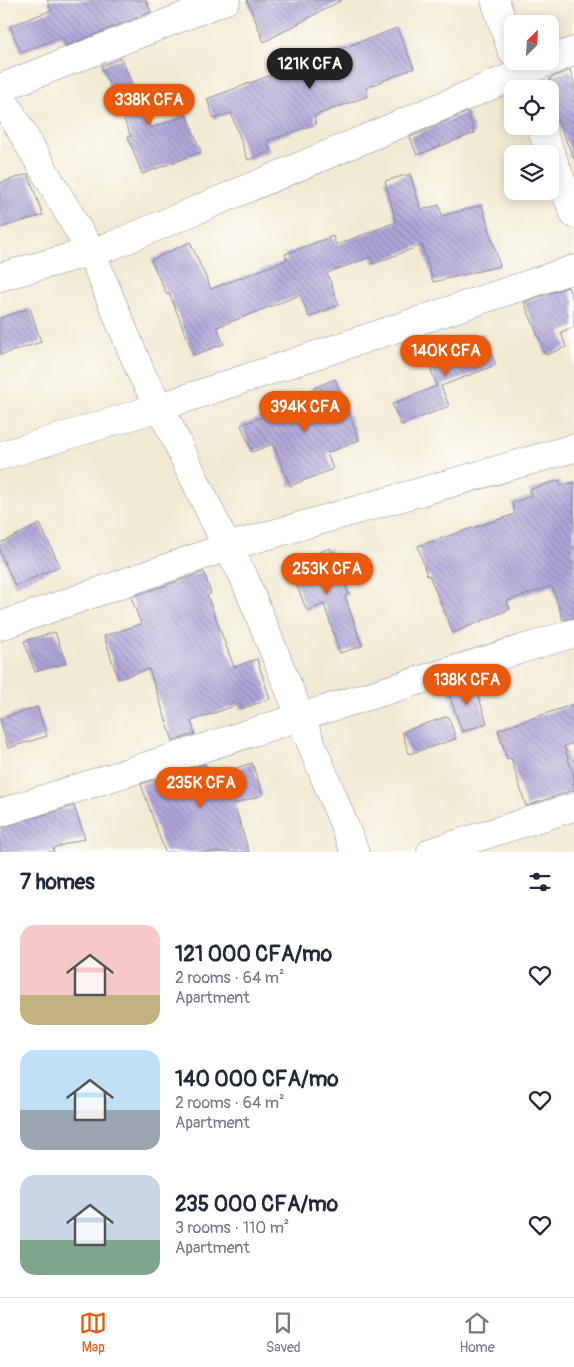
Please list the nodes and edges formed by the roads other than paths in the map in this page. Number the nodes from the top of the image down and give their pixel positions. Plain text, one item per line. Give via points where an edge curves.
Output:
1 (226, 0) edge
2 (495, 0) edge
3 (504, 27) edge
4 (574, 51) edge
5 (559, 57) edge
6 (516, 70) edge
7 (0, 88) edge
8 (0, 94) edge
9 (544, 135) edge
10 (573, 206) edge
11 (91, 252) junction
12 (574, 269) edge
13 (0, 277) edge
14 (160, 407) junction
15 (574, 448) edge
16 (0, 456) edge
17 (226, 547) junction
18 (0, 626) edge
19 (574, 633) edge
20 (300, 716) junction
21 (574, 807) edge
22 (0, 813) edge
23 (355, 852) edge
24 (430, 852) edge

1 - 7 street
2 - 3 street
4 - 5 street
6 - 11 street
8 - 11 street
9 - 10 street
11 - 13 street
11 - 14 street via 142,375
12 - 14 street
14 - 16 street
14 - 17 street
15 - 17 street
17 - 18 street
17 - 20 street via 243,575
19 - 20 street
20 - 22 street
20 - 23 street
21 - 24 street

